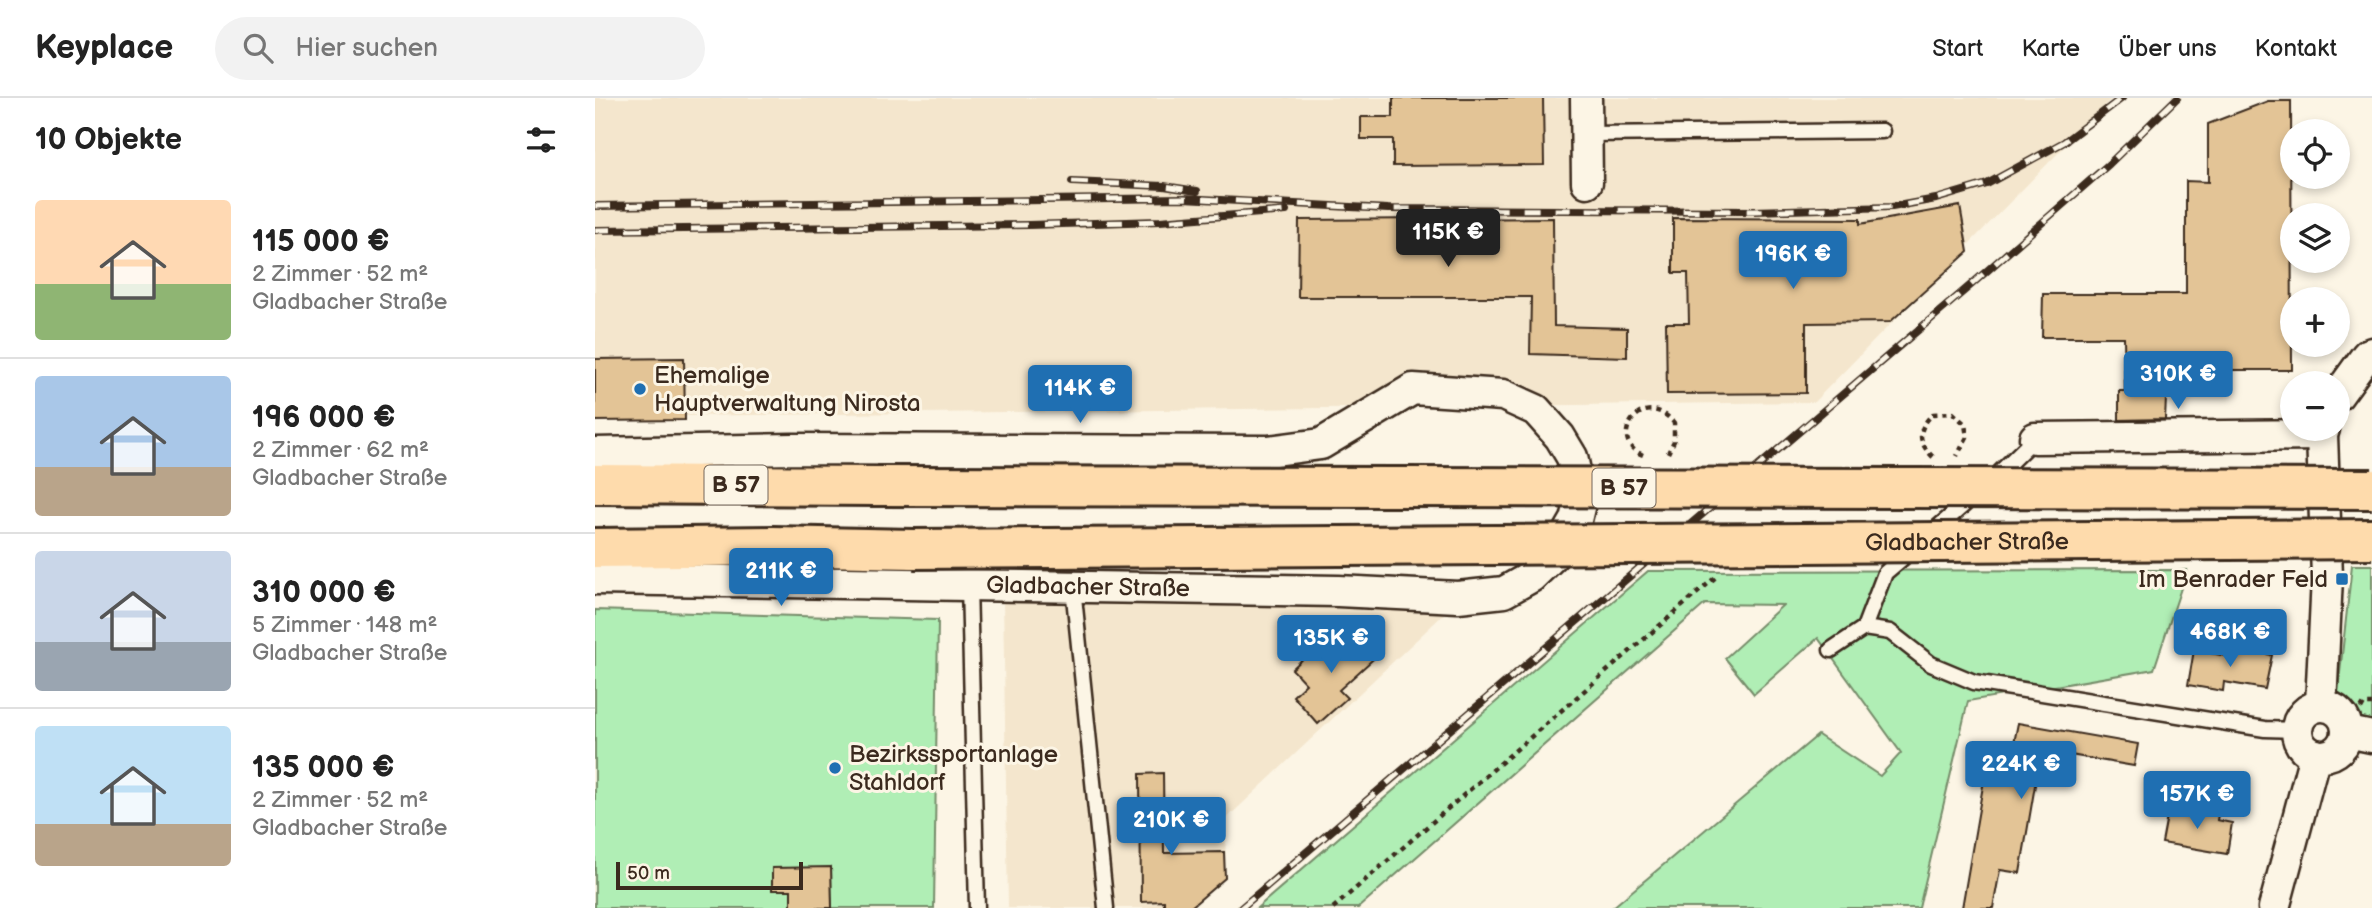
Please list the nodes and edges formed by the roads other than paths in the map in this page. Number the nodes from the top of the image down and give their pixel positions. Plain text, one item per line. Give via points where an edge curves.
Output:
1 (1586, 98) edge
2 (1882, 131) dead end
3 (1587, 134) junction
4 (1587, 183) dead end
5 (2372, 353) edge
6 (2350, 378) edge
7 (2280, 433) edge
8 (2035, 438) joint
9 (2323, 441) edge
10 (595, 453) edge
11 (595, 484) edge
12 (2372, 489) edge
13 (2372, 539) edge
14 (595, 548) edge
15 (595, 579) edge
16 (969, 585) junction
17 (1073, 587) junction
18 (1864, 628) junction
19 (1831, 650) dead end
20 (2321, 705) junction
21 (2297, 730) junction
22 (2360, 734) edge
23 (2315, 755) junction
24 (977, 908) edge
25 (1106, 908) edge
26 (2274, 908) edge

1 - 3 street
2 - 3 lane
3 - 4 street
5 - 6 street
7 - 8 street
8 - 18 lane via 1885,573
9 - 20 street via 2326,577
10 - 17 street, Gladbacher Straße via 793,449 1268,452 1321,444 1413,389 1503,396 1536,410 1571,457 1581,499 1576,520 1558,551 1531,577 1504,592 1458,597
11 - 12 main road, B 57, bridge
13 - 14 main road, Gladbacher Straße / B 57, bridge
15 - 16 street, Gladbacher Straße
16 - 17 street, Gladbacher Straße
16 - 24 lane
17 - 25 lane
18 - 19 lane
18 - 21 lane via 1890,632 1931,664 1973,682 2265,729
20 - 21 street via 2304,714
20 - 22 street via 2336,709
21 - 23 street via 2305,750
22 - 23 street via 2330,755
23 - 26 street

